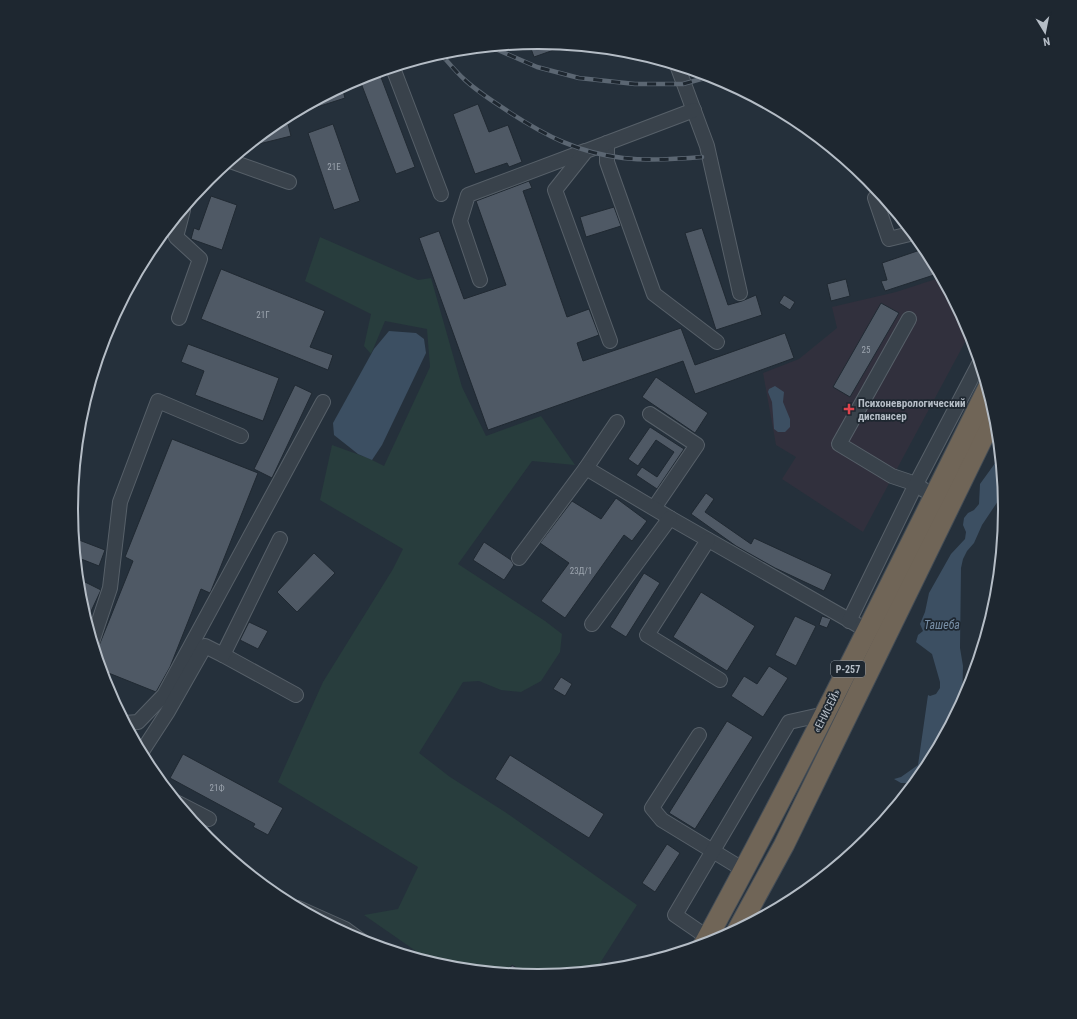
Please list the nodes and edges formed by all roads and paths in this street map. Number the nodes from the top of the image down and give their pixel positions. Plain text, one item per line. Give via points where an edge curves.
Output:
1 (679, 71) edge
2 (394, 72) edge
3 (694, 110) junction
4 (607, 143) junction
5 (586, 151) junction
6 (235, 163) edge
7 (289, 182) dead end
8 (441, 194) dead end
9 (876, 197) edge
10 (180, 220) edge
11 (908, 235) edge
12 (480, 280) dead end
13 (740, 292) dead end
14 (180, 318) dead end
15 (909, 319) dead end
16 (610, 341) dead end
17 (717, 342) dead end
18 (977, 368) edge
19 (984, 395) edge
20 (323, 402) dead end
21 (650, 414) dead end
22 (617, 422) dead end
23 (990, 422) edge
24 (241, 436) dead end
25 (586, 468) junction
26 (916, 484) junction
27 (933, 498) junction
28 (654, 508) junction
29 (670, 518) junction
30 (280, 539) dead end
31 (708, 540) junction
32 (519, 558) dead end
33 (849, 621) junction
34 (592, 624) dead end
35 (868, 631) junction
36 (95, 633) edge
37 (223, 655) junction
38 (720, 680) dead end
39 (296, 695) dead end
40 (825, 714) junction
41 (130, 723) edge
42 (699, 735) dead end
43 (145, 747) edge
44 (189, 809) edge
45 (209, 819) dead end
46 (713, 851) junction
47 (744, 870) junction
48 (740, 924) edge
49 (707, 938) edge
50 (703, 940) edge

1 - 3 lane
2 - 8 lane
3 - 4 lane
3 - 13 lane via 707,146
4 - 5 lane
4 - 17 lane via 607,162 654,294
5 - 12 lane via 468,195 460,221
5 - 16 lane via 554,190
6 - 7 lane
9 - 11 lane via 889,239
10 - 14 lane via 176,237 200,259
15 - 26 lane via 839,444 892,476
18 - 26 lane
19 - 27 highway, «ЕНИСЕЙ» / Р-257
20 - 41 lane via 164,695 138,722
21 - 28 lane via 697,445
22 - 25 lane
23 - 48 highway, «ЕНИСЕЙ» / Р-257 via 787,838
24 - 36 lane via 158,402 120,502 110,588
25 - 28 lane
25 - 32 lane
26 - 27 lane
26 - 33 lane
27 - 35 highway, «ЕНИСЕЙ» / Р-257
28 - 29 lane
29 - 31 lane
29 - 34 lane
30 - 37 lane
31 - 33 lane
31 - 38 lane via 647,635
33 - 35 lane
35 - 40 highway, «ЕНИСЕЙ» / Р-257
37 - 39 lane
37 - 43 lane via 205,646
40 - 46 lane via 789,722
40 - 47 highway, «ЕНИСЕЙ» / Р-257
42 - 46 lane via 652,808 662,820
44 - 45 lane
46 - 47 lane
46 - 50 lane via 675,915
47 - 49 highway, «ЕНИСЕЙ» / Р-257

